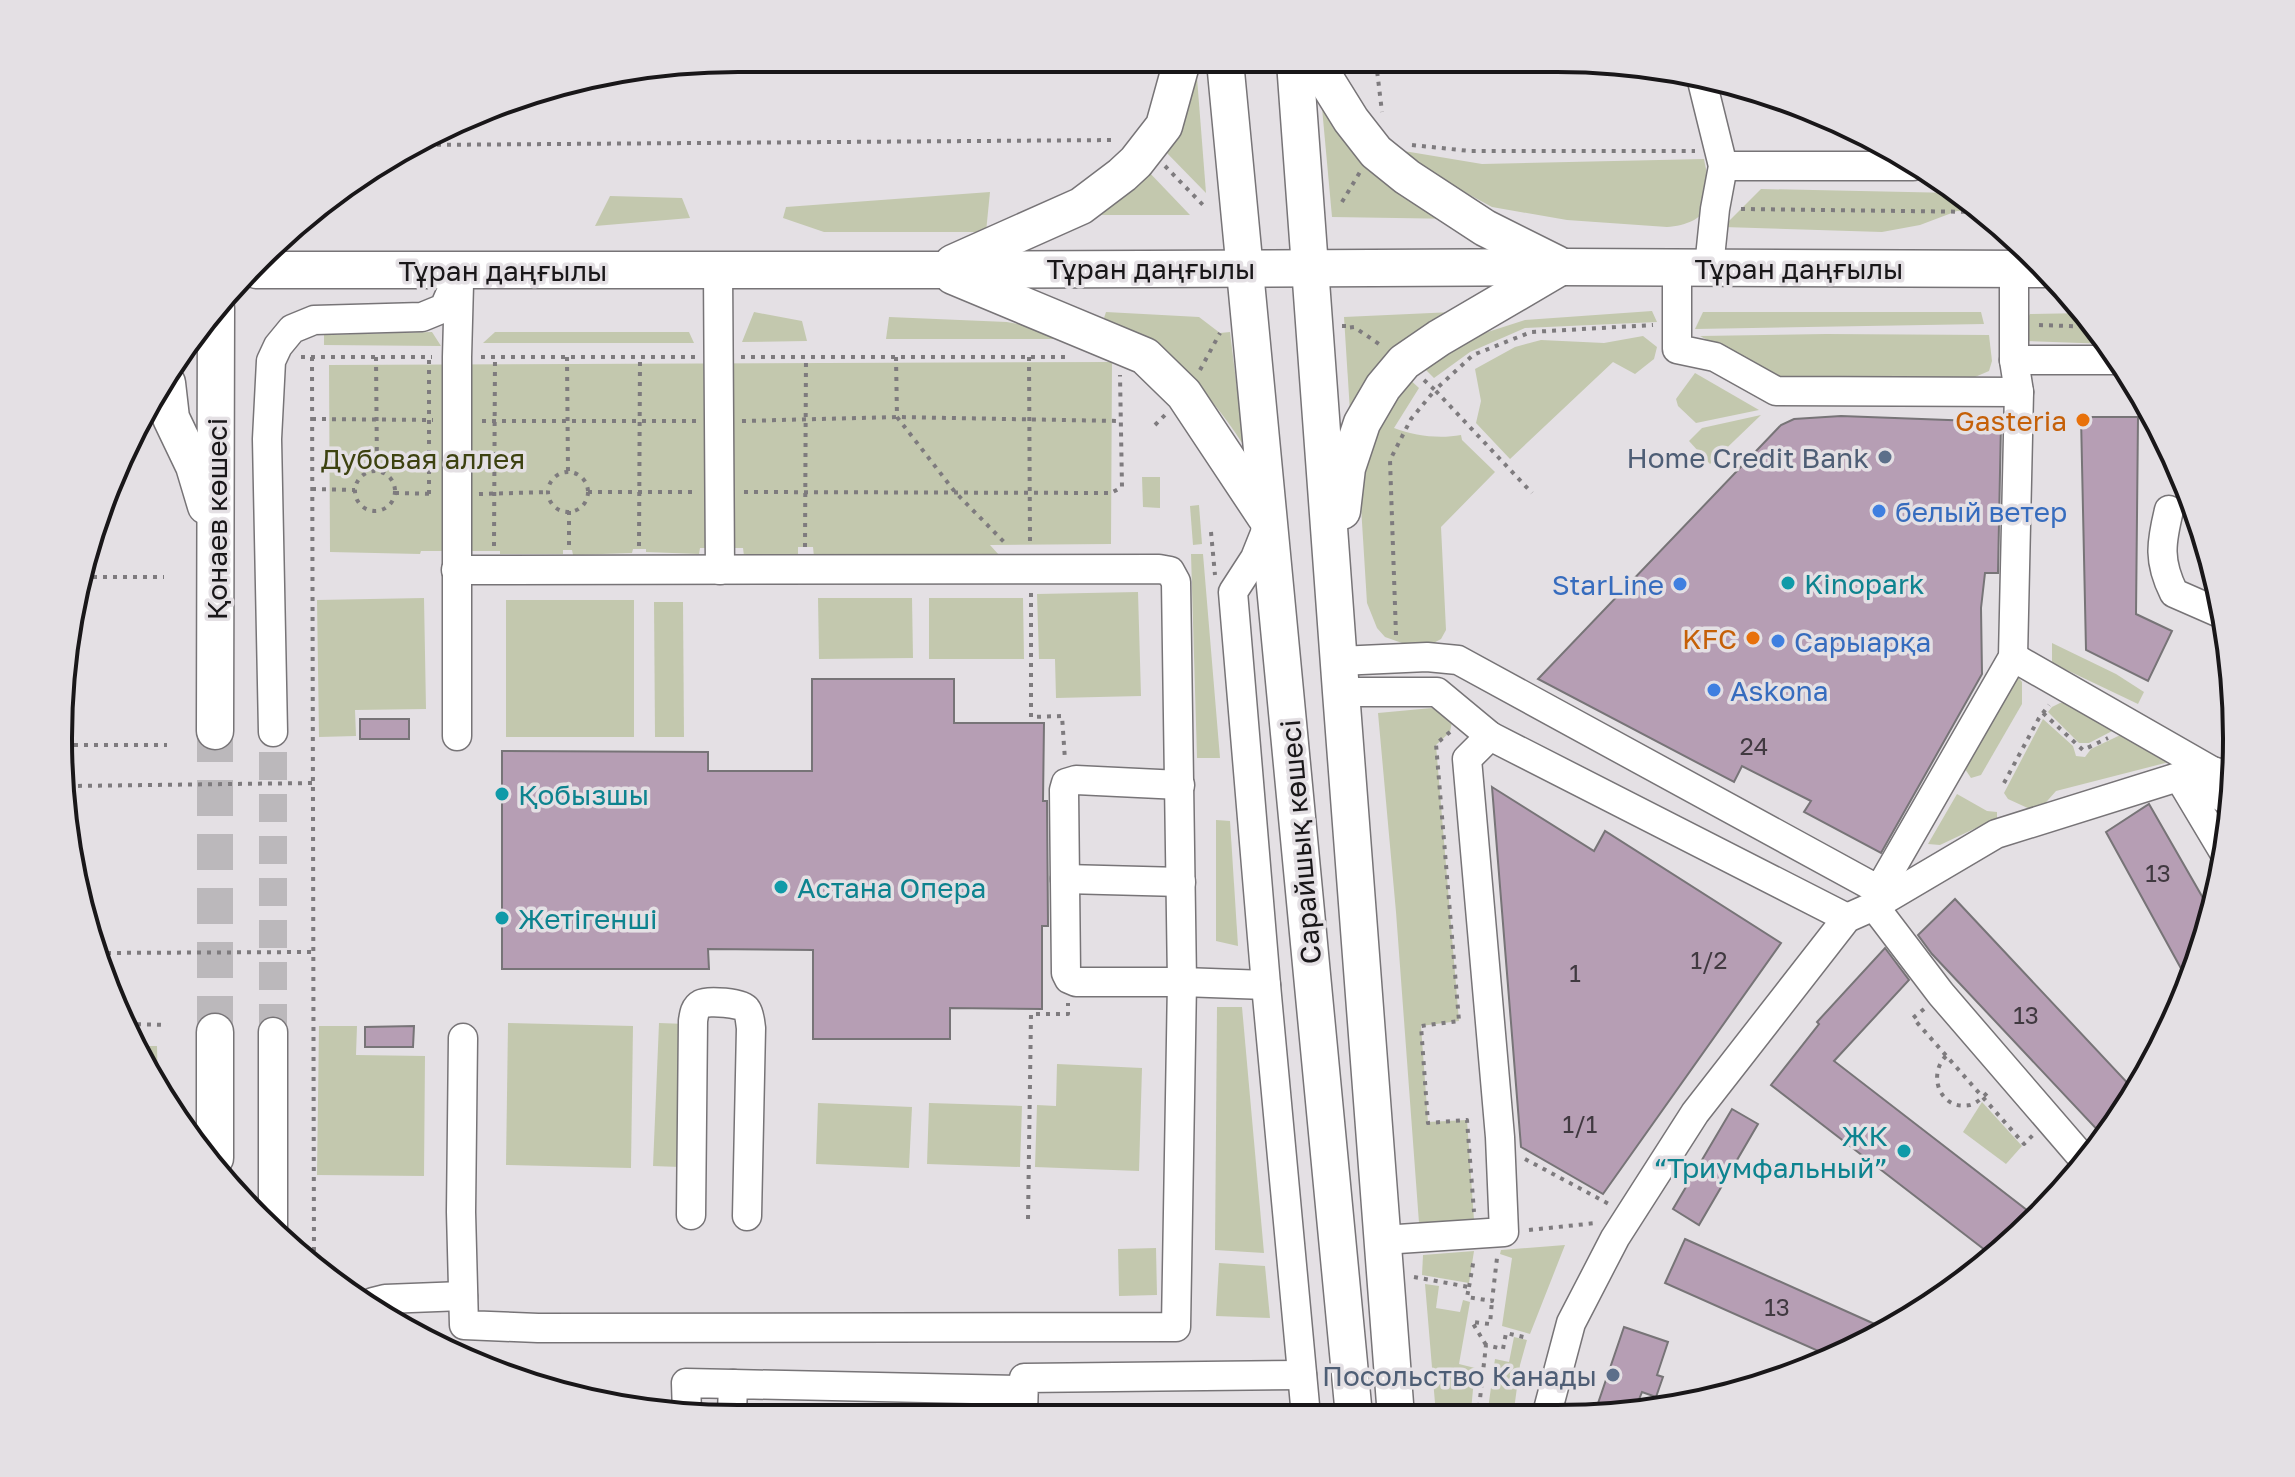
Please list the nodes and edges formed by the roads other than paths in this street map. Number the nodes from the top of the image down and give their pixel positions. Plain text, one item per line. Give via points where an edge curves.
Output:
1 (1179, 72) edge
2 (1226, 72) edge
3 (1296, 72) edge
4 (1321, 72) edge
5 (1704, 89) edge
6 (1721, 159) junction
7 (1897, 165) edge
8 (1244, 267) junction
9 (1309, 267) junction
10 (1562, 267) junction
11 (1693, 267) junction
12 (2029, 269) edge
13 (264, 270) edge
14 (718, 270) junction
15 (937, 270) junction
16 (460, 271) junction
17 (216, 325) edge
18 (2014, 360) junction
19 (2105, 360) edge
20 (2019, 392) junction
21 (168, 393) edge
22 (2169, 510) dead end
23 (1269, 522) junction
24 (216, 536) junction
25 (456, 570) junction
26 (720, 570) junction
27 (1334, 583) junction
28 (2210, 609) edge
29 (2013, 657) junction
30 (1340, 677) junction
31 (215, 731) tunnel mouth
32 (273, 732) tunnel mouth
33 (457, 736) dead end
34 (1490, 736) junction
35 (2223, 774) edge
36 (2182, 776) junction
37 (1180, 785) junction
38 (2220, 797) edge
39 (2215, 836) edge
40 (1065, 879) junction
41 (1181, 882) junction
42 (1874, 906) junction
43 (1847, 918) junction
44 (1182, 982) junction
45 (1266, 985) junction
46 (215, 1032) tunnel mouth
47 (273, 1032) tunnel mouth
48 (463, 1038) dead end
49 (215, 1150) edge
50 (2078, 1153) edge
51 (691, 1215) dead end
52 (273, 1216) edge
53 (747, 1216) dead end
54 (1383, 1240) junction
55 (463, 1296) junction
56 (380, 1300) edge
57 (1302, 1375) junction
58 (733, 1384) junction
59 (687, 1403) edge
60 (1023, 1403) edge
61 (732, 1405) edge
62 (1305, 1405) edge
63 (1353, 1405) edge
64 (1395, 1405) edge
65 (1549, 1405) edge

1 - 15 main road via 1164,126 1122,175 1081,206
2 - 8 main road, Сарайшық көшесі
3 - 9 main road, Сарайшық көшесі
4 - 10 main road via 1376,152 1485,228
5 - 6 street
6 - 7 street
6 - 11 street via 1715,209
8 - 9 main road, Тұран даңғылы
8 - 15 main road, Тұран даңғылы
8 - 23 main road, Сарайшық көшесі
9 - 10 main road, Тұран даңғылы
9 - 27 main road, Сарайшық көшесі
10 - 11 main road, Тұран даңғылы
10 - 27 main road via 1439,338 1404,362 1383,387 1362,423 1347,468
11 - 12 main road, Тұран даңғылы
11 - 20 street via 1677,349 1715,357 1776,391
12 - 18 street
13 - 16 main road, Тұран даңғылы
14 - 15 main road, Тұран даңғылы
14 - 16 main road, Тұран даңғылы
14 - 26 street
15 - 23 main road via 1145,356 1184,394
16 - 25 street
16 - 32 street via 444,308 422,317 314,320 292,329 271,361 267,439
17 - 24 main road, Қонаев көшесі
18 - 19 street
18 - 20 street
20 - 29 street
21 - 24 main road via 171,418 194,466
22 - 28 street via 2162,537 2164,572 2174,593
23 - 45 street via 1255,558 1233,592
23 - 63 main road, Сарайшық көшесі
24 - 31 main road, Қонаев көшесі
25 - 26 street
25 - 33 street
26 - 37 street via 1170,571 1176,582
27 - 30 main road, Сарайшық көшесі
29 - 30 street via 1879,890 1458,660 1427,657
29 - 35 street
30 - 34 street via 1437,692
30 - 54 main road, Сарайшық көшесі
34 - 43 street
34 - 54 street via 1467,759 1504,1232
35 - 36 street
36 - 38 street
36 - 39 street
36 - 42 street via 1996,834
37 - 40 street via 1066,783
37 - 41 street
40 - 41 street
40 - 44 street via 1069,979
41 - 44 street
42 - 43 street
42 - 50 street via 1941,994
43 - 65 street via 1695,1113 1615,1238 1571,1323
44 - 45 street
44 - 55 street via 1176,1327 464,1325
45 - 57 street
46 - 49 main road
47 - 52 street
48 - 55 street
51 - 53 street via 693,1021 699,1004 705,1002 740,1004 750,1017
54 - 64 main road, Сарайшық көшесі
55 - 56 street
57 - 60 street via 1024,1378
57 - 62 street
58 - 59 street via 686,1383
58 - 60 street
58 - 61 street

